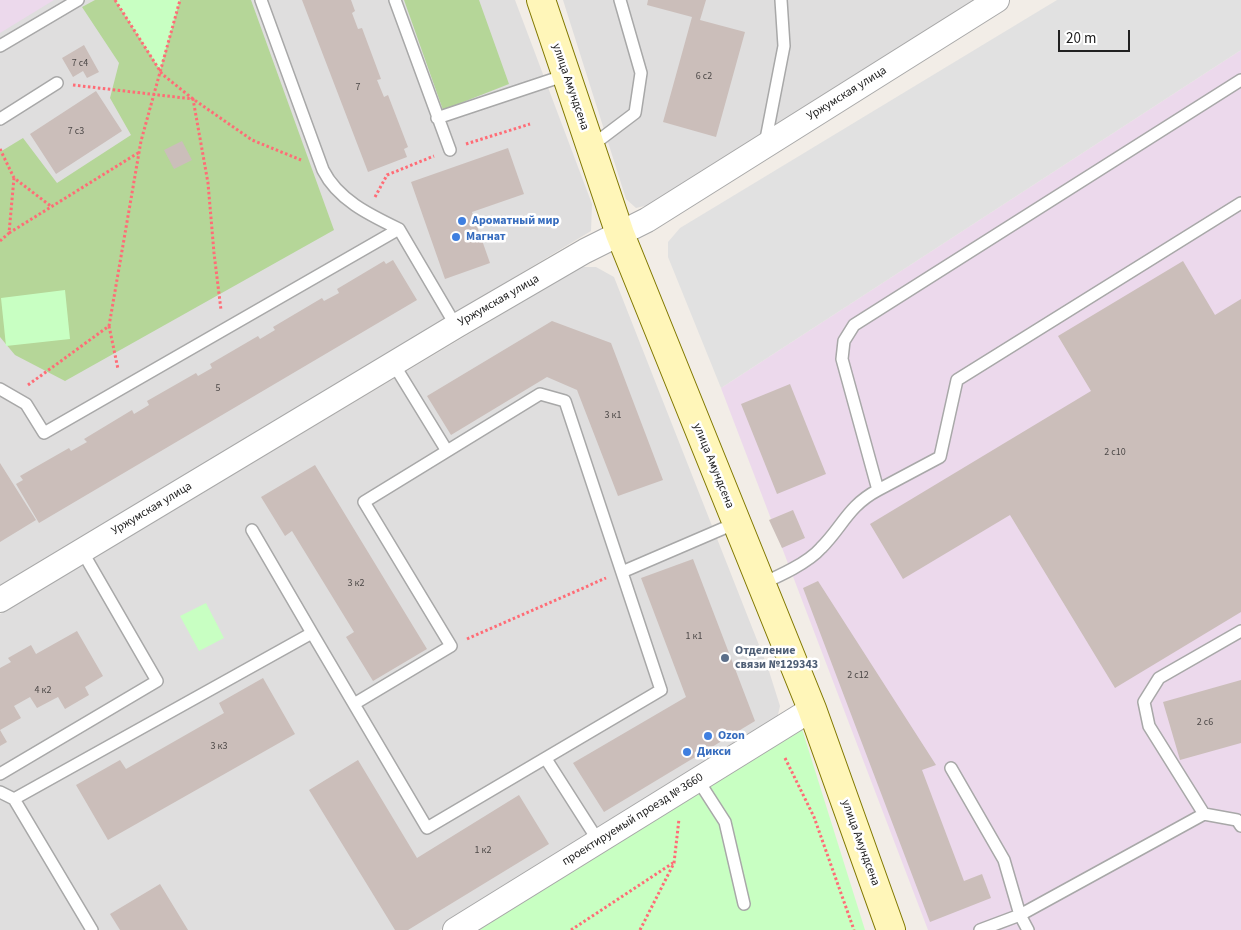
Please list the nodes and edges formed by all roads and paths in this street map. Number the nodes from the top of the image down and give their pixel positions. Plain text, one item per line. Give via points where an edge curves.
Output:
1 (78, 0) edge
2 (115, 0) edge
3 (180, 0) edge
4 (261, 0) edge
5 (395, 0) edge
6 (540, 0) edge
7 (620, 0) edge
8 (781, 0) edge
9 (997, 0) edge
10 (0, 46) edge
11 (160, 70) junction
12 (566, 75) junction
13 (1241, 80) edge
14 (57, 82) joint
15 (153, 96) junction
16 (193, 99) junction
17 (437, 118) junction
18 (0, 119) edge
19 (765, 146) junction
20 (590, 147) junction
21 (0, 149) edge
22 (450, 150) dead end
23 (139, 152) junction
24 (323, 170) junction
25 (14, 178) junction
26 (1241, 203) edge
27 (52, 207) junction
28 (399, 229) junction
29 (9, 233) junction
30 (620, 234) junction
31 (0, 241) edge
32 (109, 326) junction
33 (456, 326) junction
34 (224, 329) junction
35 (394, 364) junction
36 (122, 388) junction
37 (0, 389) edge
38 (12, 396) junction
39 (447, 451) junction
40 (878, 490) junction
41 (736, 523) junction
42 (252, 530) dead end
43 (82, 551) junction
44 (622, 572) junction
45 (761, 584) junction
46 (0, 600) edge
47 (1241, 631) edge
48 (312, 633) junction
49 (451, 646) junction
50 (354, 704) junction
51 (812, 710) junction
52 (786, 758) dead end
53 (546, 759) junction
54 (951, 768) dead end
55 (0, 774) edge
56 (698, 780) junction
57 (0, 792) edge
58 (675, 794) junction
59 (14, 799) junction
60 (1204, 814) junction
61 (1241, 826) edge
62 (598, 842) junction
63 (674, 862) junction
64 (744, 904) dead end
65 (1020, 915) junction
66 (92, 930) edge
67 (455, 930) edge
68 (571, 930) edge
69 (640, 930) edge
70 (854, 930) edge
71 (891, 930) edge
72 (980, 930) edge
73 (1028, 930) edge

1 - 10 lane
2 - 11 path
3 - 11 path
4 - 24 lane
5 - 17 lane
6 - 12 street, улица Амундсена
7 - 20 lane via 641,72 635,114
8 - 19 lane via 784,46
9 - 19 street, Уржумская улица
11 - 15 path
11 - 16 path
12 - 17 lane
12 - 20 street, улица Амундсена
13 - 40 lane via 854,325 844,340 842,359
14 - 15 path
14 - 18 lane
15 - 16 path
15 - 23 path
16 - 24 path via 252,140
16 - 34 path via 208,183
17 - 22 lane
19 - 30 street, Уржумская улица
20 - 30 street, улица Амундсена
21 - 25 path
23 - 27 path
23 - 32 path
24 - 28 lane via 331,186 367,214
25 - 27 path
25 - 29 path
26 - 40 lane via 957,380 940,457
27 - 29 path
28 - 33 lane
28 - 34 lane
29 - 31 path
30 - 33 street, Уржумская улица via 584,250
30 - 41 street, улица Амундсена
32 - 36 path
32 - 38 path
33 - 35 street, Уржумская улица
34 - 36 lane
35 - 39 lane
35 - 43 street, Уржумская улица
36 - 38 lane via 44,433 26,404
37 - 38 lane
39 - 44 lane via 540,394 565,401
39 - 49 lane via 364,502
40 - 45 lane via 861,499 820,550
41 - 44 lane
41 - 45 street, улица Амундсена
42 - 48 lane
43 - 46 street, Уржумская улица
43 - 55 lane via 157,681
44 - 49 path
44 - 53 lane via 661,690
45 - 51 street, улица Амундсена
47 - 60 lane via 1159,678 1144,702 1150,726
48 - 50 lane
48 - 59 lane
49 - 50 lane
50 - 53 lane via 426,828
51 - 56 street, проектируемый проезд № 3660
51 - 71 street, улица Амундсена
52 - 70 path via 814,817
53 - 62 lane
54 - 65 lane via 1004,860
56 - 58 street, проектируемый проезд № 3660
56 - 64 lane via 725,822
57 - 59 lane
58 - 62 street, проектируемый проезд № 3660
58 - 63 path via 680,815
59 - 66 lane
60 - 61 lane via 1237,820
60 - 65 lane
62 - 67 street, проектируемый проезд № 3660
63 - 68 path
63 - 69 path
65 - 72 lane
65 - 73 lane

